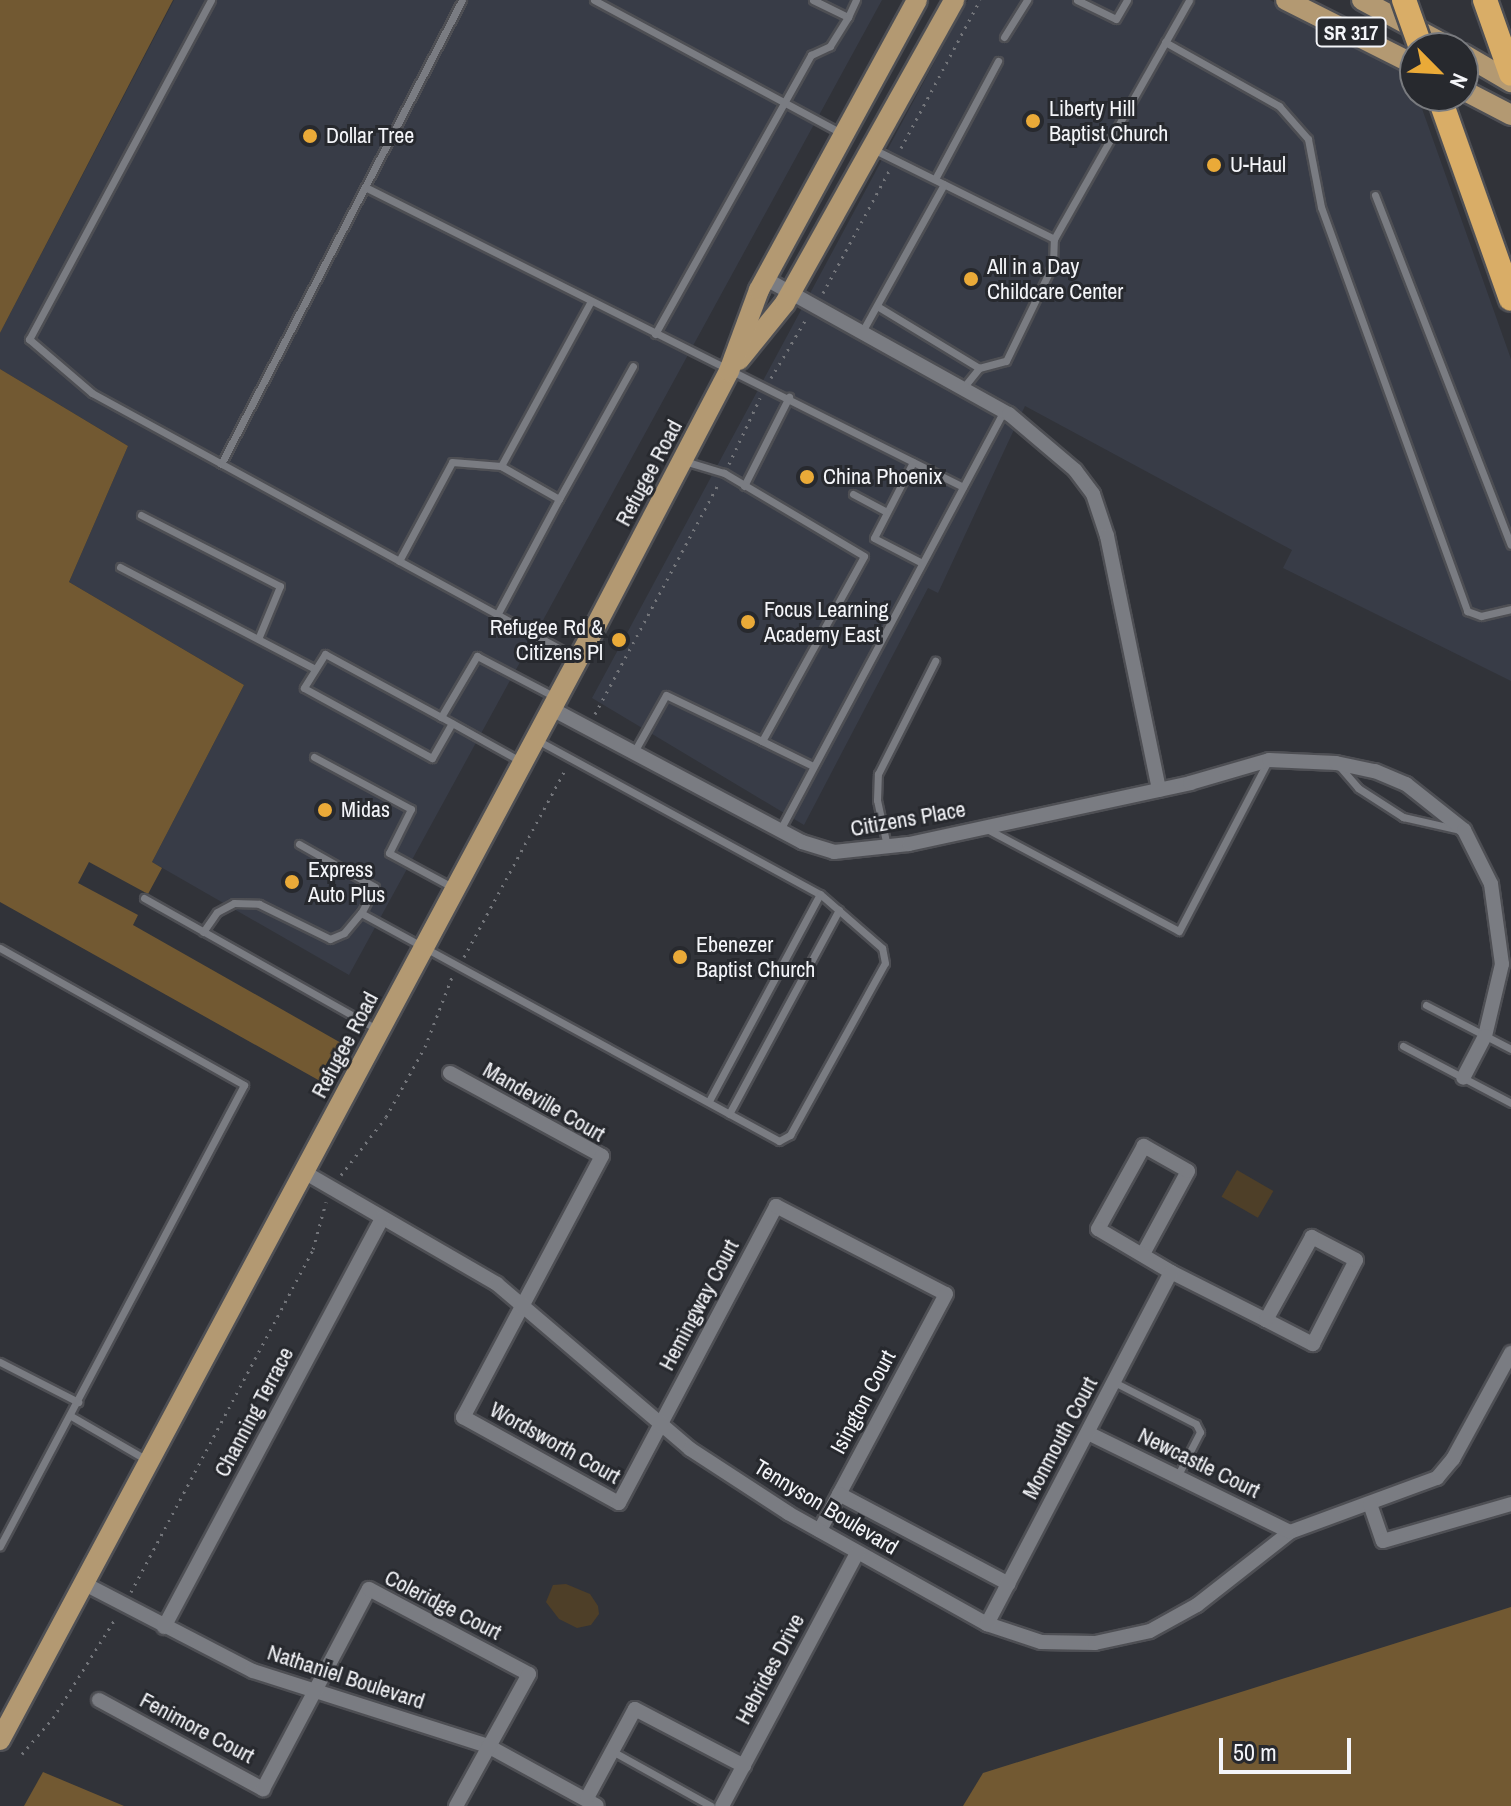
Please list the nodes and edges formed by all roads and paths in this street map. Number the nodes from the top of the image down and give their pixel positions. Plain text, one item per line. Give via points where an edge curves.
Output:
1 (211, 0) edge
2 (462, 0) edge
3 (594, 0) edge
4 (813, 0) edge
5 (856, 0) edge
6 (917, 0) edge
7 (954, 0) edge
8 (980, 0) edge
9 (1027, 0) edge
10 (1077, 0) edge
11 (1127, 0) edge
12 (1189, 0) edge
13 (1286, 0) edge
14 (1362, 0) edge
15 (1404, 0) edge
16 (1487, 6) edge
17 (848, 17) junction
18 (1415, 32) edge
19 (1421, 32) edge
20 (1004, 37) dead end
21 (1165, 42) junction
22 (1399, 57) edge
23 (998, 61) dead end
24 (1479, 63) edge
25 (1511, 74) edge
26 (1511, 82) edge
27 (1479, 98) edge
28 (785, 101) junction
29 (1445, 112) edge
30 (1511, 115) edge
31 (845, 135) junction
32 (902, 147) dead end
33 (875, 150) junction
34 (886, 178) dead end
35 (935, 179) junction
36 (944, 184) junction
37 (365, 187) junction
38 (1375, 195) dead end
39 (1054, 239) junction
40 (766, 279) junction
41 (823, 292) dead end
42 (791, 293) junction
43 (1511, 299) edge
44 (591, 301) junction
45 (877, 306) junction
46 (806, 319) dead end
47 (862, 332) junction
48 (655, 334) junction
49 (633, 366) dead end
50 (979, 368) junction
51 (775, 370) dead end
52 (729, 371) junction
53 (963, 388) junction
54 (762, 394) dead end
55 (789, 397) junction
56 (1004, 411) junction
57 (682, 461) junction
58 (913, 462) junction
59 (221, 464) junction
60 (729, 464) dead end
61 (501, 466) junction
62 (720, 481) dead end
63 (744, 486) junction
64 (963, 487) junction
65 (853, 494) dead end
66 (559, 499) junction
67 (887, 512) junction
68 (141, 515) dead end
69 (874, 538) junction
70 (1511, 545) edge
71 (864, 556) junction
72 (399, 561) junction
73 (922, 563) junction
74 (120, 567) dead end
75 (1511, 609) edge
76 (497, 615) junction
77 (258, 639) junction
78 (578, 659) junction
79 (935, 661) dead end
80 (315, 669) junction
81 (554, 704) junction
82 (598, 710) dead end
83 (441, 717) junction
84 (452, 723) junction
85 (536, 739) junction
86 (762, 741) junction
87 (634, 752) junction
88 (314, 757) dead end
89 (1269, 760) junction
90 (523, 762) junction
91 (1336, 763) junction
92 (813, 766) junction
93 (565, 770) dead end
94 (1159, 790) junction
95 (985, 828) junction
96 (780, 830) junction
97 (1464, 830) junction
98 (299, 844) dead end
99 (888, 848) junction
100 (456, 889) junction
101 (820, 894) junction
102 (144, 898) dead end
103 (839, 910) junction
104 (361, 913) junction
105 (203, 932) junction
106 (426, 946) junction
107 (0, 948) edge
108 (465, 955) dead end
109 (454, 975) dead end
110 (1426, 1005) dead end
111 (380, 1031) junction
112 (1485, 1036) junction
113 (1403, 1046) dead end
114 (1511, 1049) edge
115 (450, 1073) dead end
116 (1463, 1078) junction
117 (709, 1101) junction
118 (1511, 1103) edge
119 (729, 1114) junction
120 (304, 1172) junction
121 (343, 1172) dead end
122 (328, 1198) dead end
123 (776, 1206) joint
124 (382, 1218) junction
125 (1143, 1254) junction
126 (1171, 1272) junction
127 (524, 1303) junction
128 (1266, 1320) junction
129 (1511, 1353) edge
130 (0, 1362) edge
131 (1114, 1382) junction
132 (78, 1402) junction
133 (71, 1416) junction
134 (662, 1424) junction
135 (1088, 1433) junction
136 (149, 1461) junction
137 (1177, 1477) junction
138 (839, 1494) junction
139 (1370, 1504) junction
140 (1511, 1504) edge
141 (820, 1530) junction
142 (1290, 1532) junction
143 (0, 1546) edge
144 (857, 1553) junction
145 (83, 1583) junction
146 (1009, 1584) junction
147 (130, 1593) dead end
148 (118, 1614) dead end
149 (987, 1624) junction
150 (164, 1627) junction
151 (314, 1693) junction
152 (99, 1700) dead end
153 (0, 1740) edge
154 (488, 1746) junction
155 (612, 1751) junction
156 (22, 1754) dead end
157 (744, 1766) junction
158 (592, 1802) edge
159 (456, 1806) edge
160 (711, 1806) edge
161 (722, 1806) edge

1 - 59 lane via 29,339 92,393
2 - 37 lane
3 - 28 lane
4 - 17 lane
5 - 17 lane
6 - 31 main road, Refugee Road
7 - 33 main road, Refugee Road
8 - 32 path
9 - 20 lane
10 - 11 lane via 1116,19
12 - 21 lane
13 - 22 main road, SR 317
14 - 19 main road, SR 317
15 - 18 highway, bridge
16 - 25 highway
17 - 28 lane via 830,46 811,55
21 - 39 lane
21 - 75 lane via 1279,106 1308,139 1321,207 1467,611 1481,616
23 - 35 lane
24 - 26 main road
27 - 30 main road
28 - 31 lane
28 - 48 lane
29 - 43 highway
31 - 40 main road, Refugee Road
33 - 35 lane
33 - 42 main road, Refugee Road
34 - 41 path
35 - 36 lane
36 - 39 lane
36 - 45 lane
37 - 44 lane
37 - 59 lane
38 - 70 lane
39 - 50 lane via 1053,264 1006,361
40 - 42 street
40 - 52 main road, Refugee Road
42 - 47 street
42 - 52 main road, Refugee Road
44 - 48 lane
44 - 61 lane
45 - 47 lane
45 - 50 lane
46 - 51 path
47 - 53 street
48 - 52 lane
49 - 66 lane
50 - 53 lane
52 - 55 lane
52 - 57 main road, Refugee Road
53 - 56 street
54 - 60 path
55 - 58 lane
55 - 63 lane
56 - 64 lane
56 - 94 street via 1043,439 1093,494 1107,536
57 - 63 lane via 724,473
57 - 78 main road, Refugee Road
58 - 64 lane
58 - 67 lane
59 - 72 lane
61 - 66 lane
61 - 72 lane via 452,462
62 - 82 path
63 - 71 lane
64 - 73 lane
65 - 67 lane
66 - 76 lane
67 - 69 lane
68 - 77 lane via 280,586
69 - 71 lane
69 - 73 lane
71 - 86 lane
72 - 76 lane
73 - 92 lane
74 - 77 lane
76 - 78 lane
77 - 80 lane
78 - 81 main road, Refugee Road
79 - 99 lane via 878,774 877,800
80 - 83 lane via 325,654
80 - 84 lane via 304,688 432,758
81 - 83 lane via 477,656
81 - 85 main road, Refugee Road
81 - 87 street, Citizens Place
83 - 84 lane
84 - 90 lane
85 - 90 main road, Refugee Road
85 - 101 lane
86 - 87 lane via 666,695
86 - 92 lane
87 - 96 street, Citizens Place
88 - 100 lane via 411,809 389,853
89 - 91 street, Citizens Place
89 - 94 street, Citizens Place
89 - 95 lane via 1179,931
90 - 100 main road, Refugee Road
91 - 97 street, Citizens Place via 1406,784
91 - 97 lane via 1381,805 1424,823
92 - 96 lane
93 - 108 path
94 - 95 street, Citizens Place
95 - 99 street, Citizens Place
96 - 99 street, Citizens Place via 834,852
97 - 112 street, Citizens Place via 1491,884 1501,928 1502,964
98 - 104 lane via 375,887
100 - 106 main road, Refugee Road
101 - 103 lane
101 - 117 lane
102 - 105 lane
103 - 119 lane
103 - 119 lane via 882,948 885,963 790,1135 779,1141
104 - 105 lane via 344,933 330,939 259,904 234,903 217,912
104 - 106 lane
105 - 111 lane
106 - 111 main road, Refugee Road
106 - 117 lane
107 - 132 lane via 244,1085
109 - 121 path via 399,1094 379,1129
110 - 112 lane
111 - 120 main road, Refugee Road
112 - 114 lane
112 - 116 street, Citizens Place
113 - 116 lane
115 - 127 street, Mandeville Court via 602,1156
116 - 118 lane
117 - 119 lane
120 - 124 street, Tennyson Boulevard
120 - 136 main road, Refugee Road
122 - 147 path via 309,1257
123 - 134 street, Hemingway Court
123 - 138 street, Isington Court via 946,1294
124 - 127 street, Tennyson Boulevard
124 - 150 street, Channing Terrace
125 - 125 street via 1098,1229 1144,1146 1188,1171
125 - 126 street
126 - 128 street
126 - 131 street, Monmouth Court
127 - 134 street, Tennyson Boulevard
127 - 134 street, Wordsworth Court via 463,1417 619,1503
128 - 128 street via 1313,1344 1356,1260 1312,1237
129 - 139 street, Tennyson Boulevard via 1453,1459 1437,1478
130 - 132 lane
131 - 135 street, Monmouth Court
131 - 137 lane via 1196,1424 1200,1432
132 - 133 lane
133 - 136 lane
133 - 143 lane
134 - 141 street, Tennyson Boulevard via 690,1449
135 - 137 street, Newcastle Court
135 - 146 street, Monmouth Court
136 - 145 main road, Refugee Road
137 - 142 street, Newcastle Court
138 - 141 street, Isington Court
138 - 146 street
139 - 140 street via 1383,1541
139 - 142 street, Tennyson Boulevard
141 - 144 street, Tennyson Boulevard
142 - 149 street, Tennyson Boulevard via 1176,1619 1122,1640 1041,1642
144 - 149 street, Tennyson Boulevard
144 - 157 street, Hebrides Drive
145 - 150 street, Nathaniel Boulevard
145 - 153 main road, Refugee Road
146 - 149 street, Monmouth Court
148 - 156 path via 53,1718
150 - 151 street, Nathaniel Boulevard via 253,1671
151 - 152 street, Fenimore Court via 263,1789
151 - 154 street, Nathaniel Boulevard
151 - 154 street, Coleridge Court via 369,1589 529,1674
154 - 158 street, Nathaniel Boulevard
154 - 159 street
155 - 157 street via 635,1709
155 - 158 street
155 - 160 lane
157 - 161 street, Hebrides Drive

